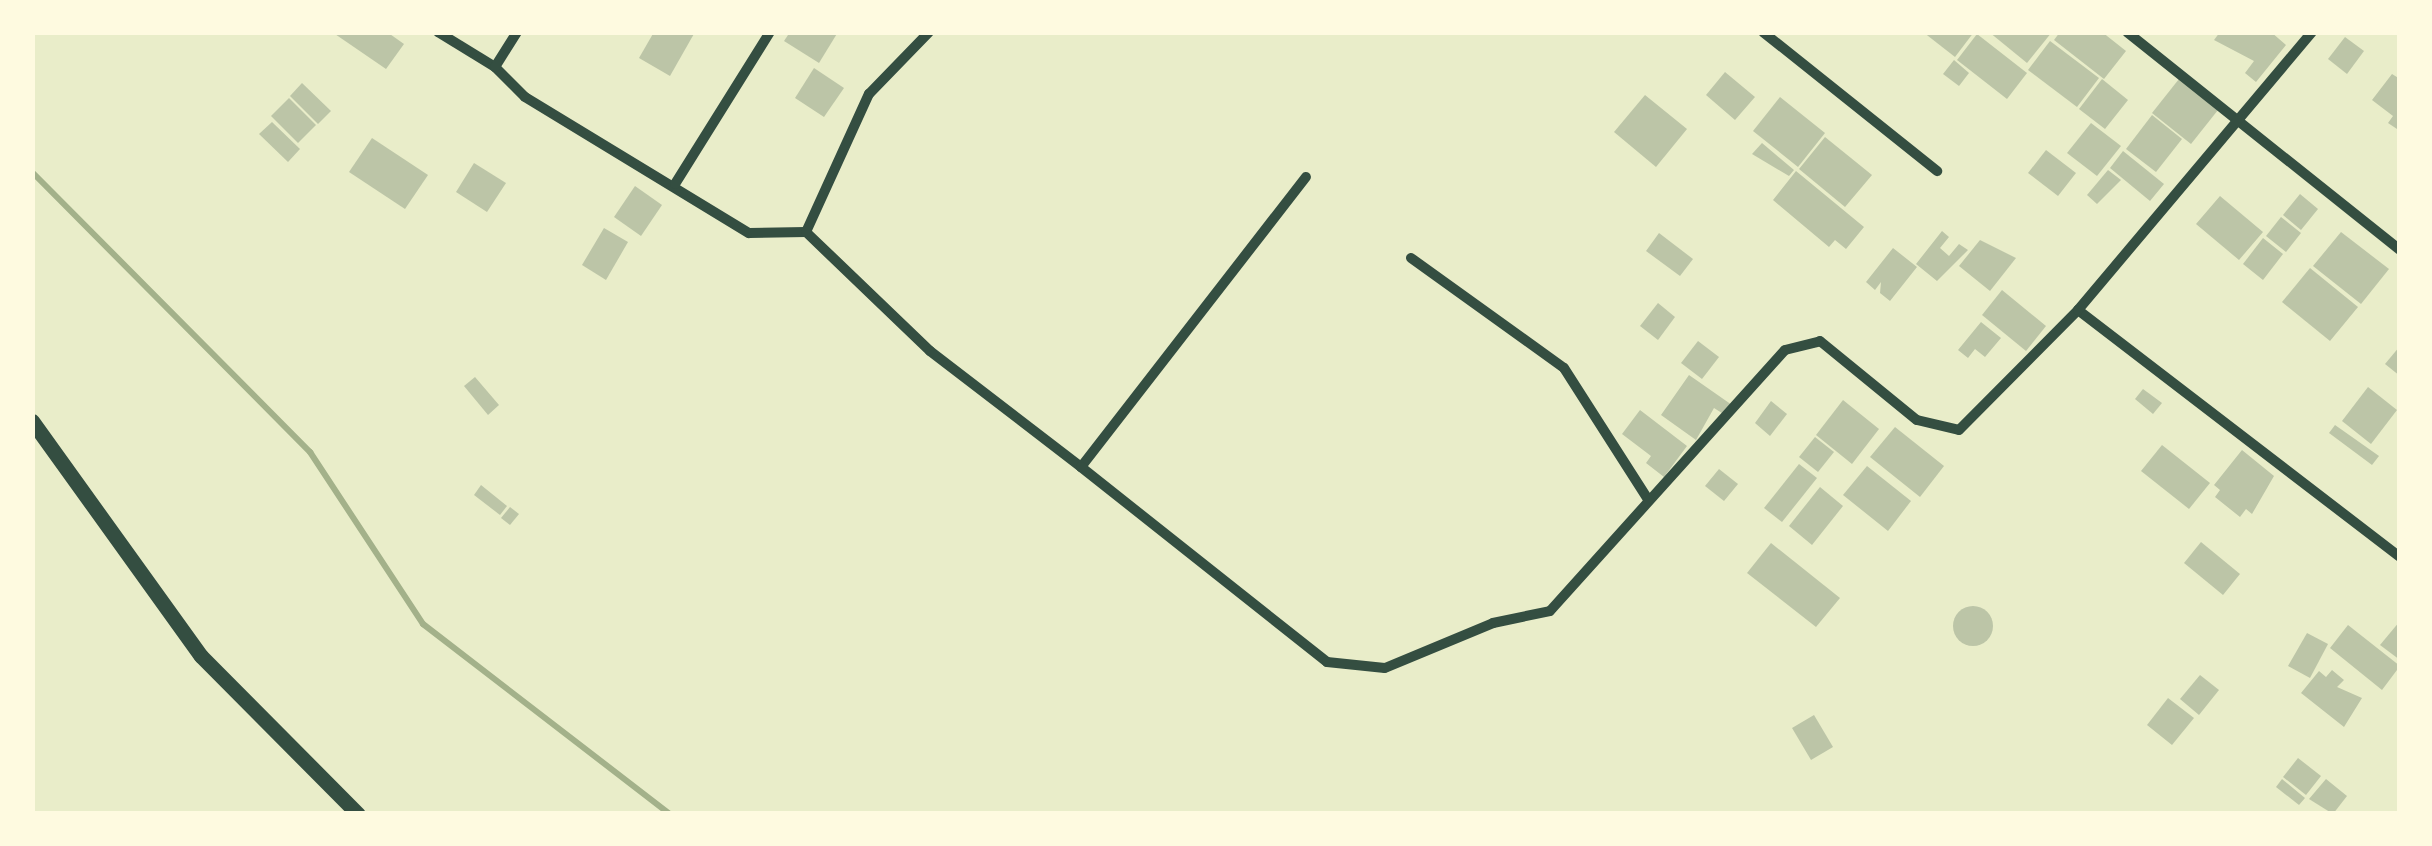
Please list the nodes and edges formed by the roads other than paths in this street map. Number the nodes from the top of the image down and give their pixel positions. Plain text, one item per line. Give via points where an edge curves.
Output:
1 (438, 32) edge
2 (517, 32) edge
3 (770, 32) edge
4 (929, 32) edge
5 (1763, 32) edge
6 (2127, 32) edge
7 (2312, 32) edge
8 (495, 68) junction
9 (2239, 124) junction
10 (1937, 171) dead end
11 (1306, 178) dead end
12 (675, 184) junction
13 (806, 232) junction
14 (2400, 250) edge
15 (1410, 258) dead end
16 (2078, 310) junction
17 (32, 421) edge
18 (1082, 467) junction
19 (1647, 498) junction
20 (2400, 558) edge
21 (358, 814) edge

1 - 8 street
2 - 8 street
3 - 12 street
4 - 13 street via 869,94
5 - 10 street
6 - 9 street
7 - 9 street
8 - 12 street via 526,97
9 - 14 street
9 - 16 street
11 - 18 street
12 - 13 street via 749,233
13 - 18 street via 930,351
15 - 19 street via 1564,368
16 - 19 street via 1959,430 1917,420 1820,341 1785,350 1728,419
16 - 20 street
17 - 21 street via 201,656
18 - 19 street via 1327,662 1385,668 1493,623 1550,611

